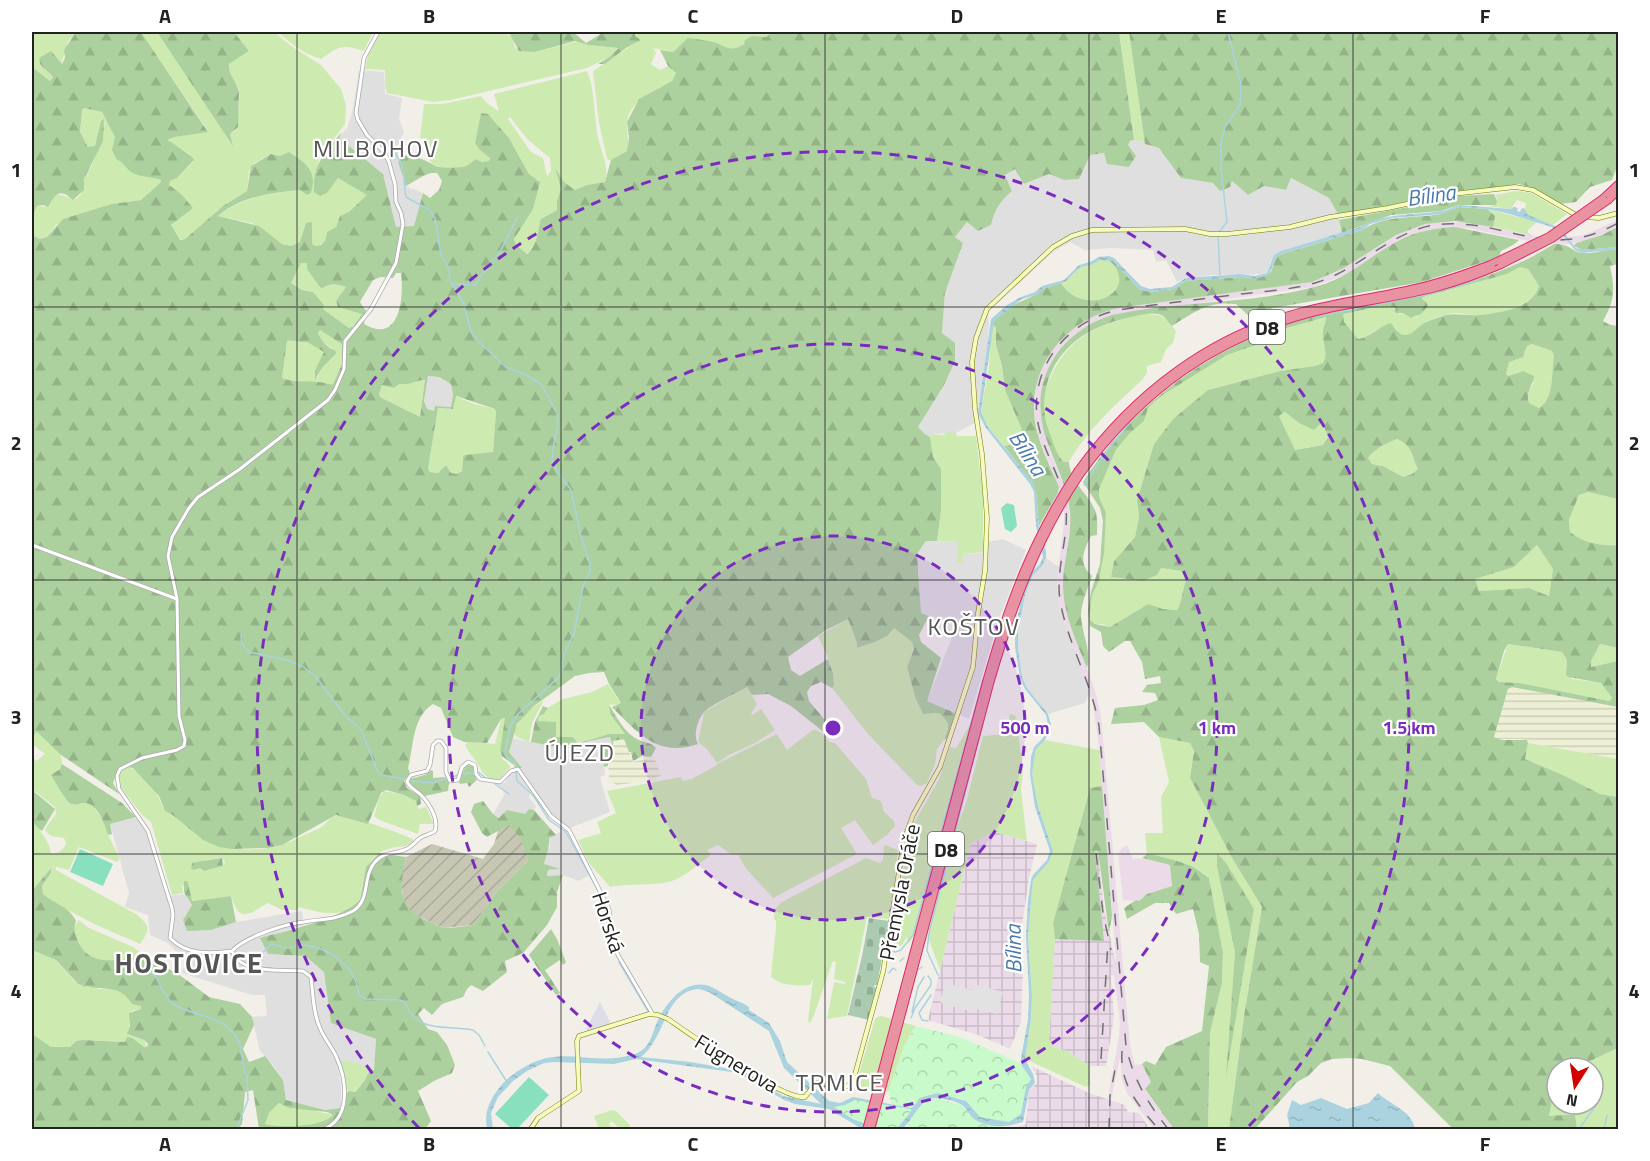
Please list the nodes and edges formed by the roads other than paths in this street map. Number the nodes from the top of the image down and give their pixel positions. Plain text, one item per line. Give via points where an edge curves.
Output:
1 (378, 32) edge
2 (1618, 184) edge
3 (1618, 191) edge
4 (1606, 199) junction
5 (1618, 213) edge
6 (1079, 472) junction
7 (32, 545) edge
8 (177, 599) junction
9 (232, 951) junction
10 (652, 1013) junction
11 (889, 1055) junction
12 (813, 1085) joint
13 (322, 1130) edge
14 (530, 1130) edge
15 (866, 1130) edge
16 (871, 1130) edge

1 - 8 street via 364,58 356,113 368,135 384,152 393,174 403,224 396,263 370,309 345,340 344,369 328,400 189,508 169,546
2 - 4 highway, D8
3 - 4 highway, D8
4 - 6 highway, D8, bridge via 1552,239 1501,265 1436,288 1285,321 1228,344 1147,398
4 - 6 highway, D8, bridge via 1549,236 1493,263 1435,283 1284,316 1227,339 1188,361 1144,395 1107,432
5 - 12 main road, Přemysla Oráče via 1599,218 1579,216 1533,190 1515,188 1454,194 1290,227 1219,235 1181,228 1103,229 1077,234 1053,247 996,299 984,313 972,362 986,496 985,564 974,661 937,775 913,815 904,840 885,965 854,1078 844,1087
6 - 11 highway, D8, bridge via 1030,566 988,683
7 - 8 street
8 - 9 street via 179,716 184,746 141,758 120,769 119,789 145,825 172,908 170,938 198,953
9 - 10 street, Horská via 250,939 300,922 352,911 363,900 376,860 405,850 435,831 435,817 407,781 411,775 429,768 434,743 441,741 445,745 447,777 452,782 458,780 468,762 475,765 480,779 500,783 517,769 551,816 569,830 609,909 618,955
9 - 13 street via 245,966 303,971 310,977 317,1020 337,1058 344,1098 338,1120
10 - 12 main road, Fügnerova via 668,1019 777,1088 802,1098
10 - 14 main road via 581,1035 577,1041 577,1093 538,1118
11 - 15 highway, D8
11 - 16 highway, D8

